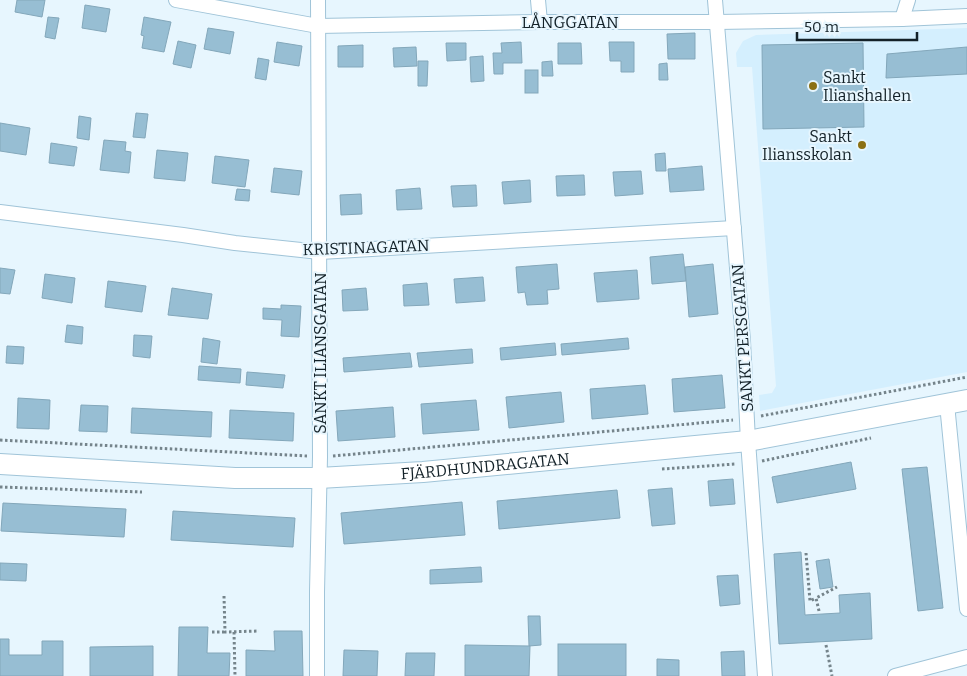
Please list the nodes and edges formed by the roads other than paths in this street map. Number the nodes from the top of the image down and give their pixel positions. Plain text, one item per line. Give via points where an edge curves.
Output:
1 (176, 0) edge
2 (318, 0) edge
3 (538, 0) edge
4 (715, 0) edge
5 (908, 0) edge
6 (967, 16) edge
7 (902, 19) junction
8 (540, 22) junction
9 (717, 22) junction
10 (318, 26) junction
11 (0, 212) edge
12 (734, 228) junction
13 (320, 252) junction
14 (967, 400) edge
15 (947, 404) junction
16 (748, 441) junction
17 (0, 464) edge
18 (319, 478) junction
19 (967, 608) edge
20 (967, 657) edge
21 (317, 676) edge
22 (765, 676) edge
23 (894, 676) edge

1 - 10 street, LÅNGGATAN
2 - 10 street, SANKT ILIANSGATAN
3 - 8 street
4 - 9 street, SANKT PERSGATAN
5 - 7 street
6 - 7 street, LÅNGGATAN
7 - 9 street, LÅNGGATAN
8 - 9 street, LÅNGGATAN
8 - 10 street, LÅNGGATAN
9 - 12 street, SANKT PERSGATAN
10 - 13 street, SANKT ILIANSGATAN
11 - 13 street, KRISTINAGATAN
12 - 13 street, KRISTINAGATAN
12 - 16 street, SANKT PERSGATAN
13 - 18 street, SANKT ILIANSGATAN
14 - 15 main road, FJÄRDHUNDRAGATAN
15 - 16 main road, FJÄRDHUNDRAGATAN
15 - 19 street
16 - 18 main road, FJÄRDHUNDRAGATAN via 423,472
16 - 22 street, SANKT PERSGATAN
17 - 18 main road, FJÄRDHUNDRAGATAN via 235,478
18 - 21 street, SANKT ILIANSGATAN
20 - 23 street

